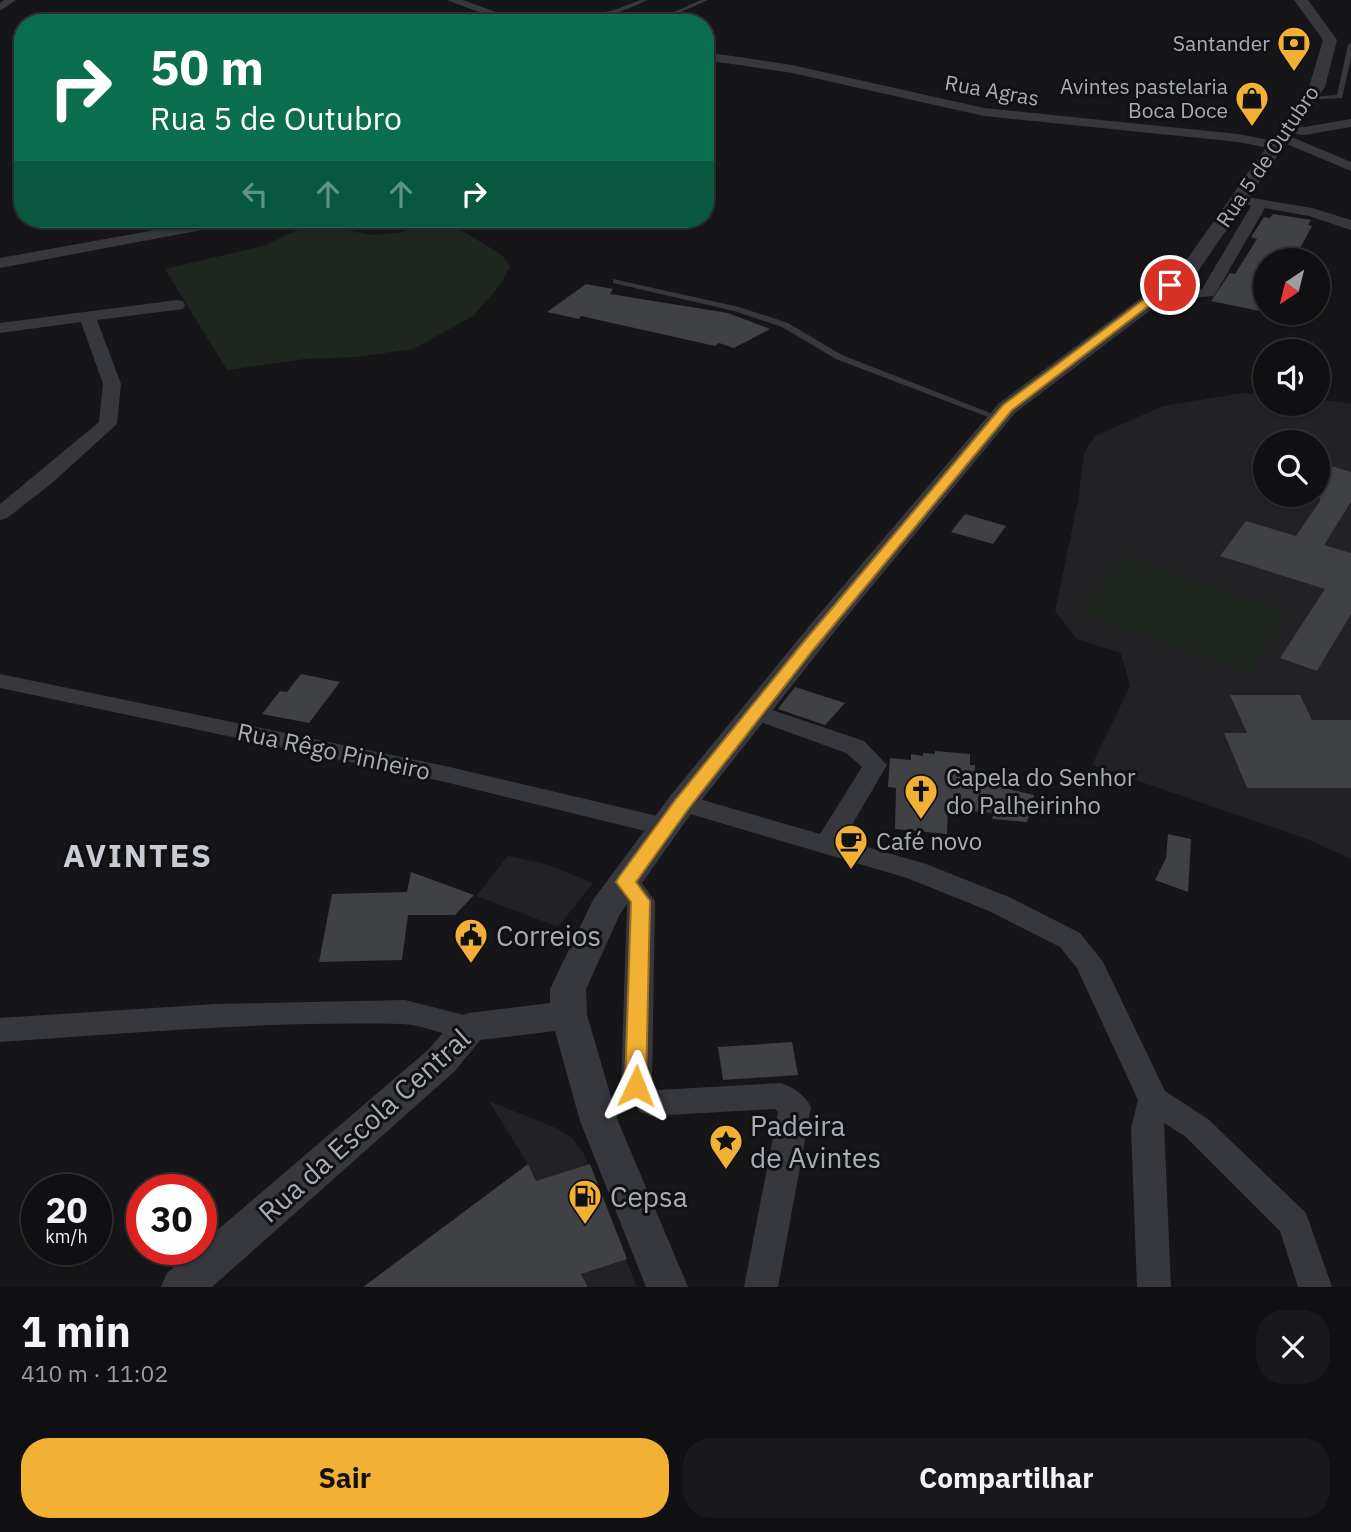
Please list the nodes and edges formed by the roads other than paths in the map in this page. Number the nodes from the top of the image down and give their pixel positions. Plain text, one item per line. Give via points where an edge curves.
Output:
1 (11, 0) edge
2 (452, 0) edge
3 (644, 0) edge
4 (705, 0) edge
5 (1301, 0) edge
6 (0, 8) edge
7 (493, 14) edge
8 (602, 14) edge
9 (672, 14) edge
10 (1330, 40) junction
11 (1351, 44) edge
12 (714, 57) edge
13 (1308, 99) junction
14 (1351, 123) edge
15 (1281, 137) junction
16 (1351, 167) edge
17 (1249, 202) junction
18 (1351, 225) edge
19 (190, 228) edge
20 (0, 263) edge
21 (616, 281) dead end
22 (177, 305) dead end
23 (88, 318) junction
24 (0, 328) edge
25 (999, 418) junction
26 (0, 514) edge
27 (0, 681) edge
28 (755, 712) junction
29 (682, 803) junction
30 (666, 827) junction
31 (827, 845) junction
32 (626, 882) junction
33 (569, 1015) junction
34 (469, 1027) junction
35 (0, 1030) edge
36 (1154, 1100) junction
37 (181, 1287) edge
38 (667, 1287) edge
39 (761, 1287) edge
40 (1154, 1287) edge
41 (1315, 1287) edge

1 - 6 street
2 - 7 street
3 - 8 lane
4 - 9 lane
5 - 10 street
10 - 11 lane
10 - 13 street, Rua 5 de Outubro via 1321,76
11 - 13 lane via 1340,97
12 - 15 street, Rua Agras via 792,69 984,112 1238,138
13 - 15 street, Rua 5 de Outubro
14 - 15 street
15 - 16 street
15 - 17 street, Rua 5 de Outubro
17 - 18 street via 1312,212
17 - 25 street, Rua 5 de Outubro via 1187,273
19 - 20 street
21 - 25 lane via 785,325 839,357
22 - 23 street
23 - 24 street
23 - 26 street via 112,384 108,424
25 - 28 street, Rua 5 de Outubro
27 - 30 street, Rua Rêgo Pinheiro via 445,774
28 - 29 street, Rua 5 de Outubro
28 - 31 street via 855,747 875,765
29 - 30 street, Rua 5 de Outubro
29 - 31 street
30 - 32 street, Rua 5 de Outubro
31 - 36 street via 916,871 999,904 1070,940 1089,962
32 - 33 street, Rua 5 de Outubro via 605,909 568,989
32 - 39 street via 640,901 636,1086 651,1103 781,1096 795,1107
33 - 34 street, Rua da Escola Central
33 - 38 street, Rua 5 de Outubro via 599,1121
34 - 35 street via 405,1012 215,1016
34 - 37 street, Rua da Escola Central via 442,1060
36 - 40 street via 1147,1128
36 - 41 street via 1197,1128 1294,1223

